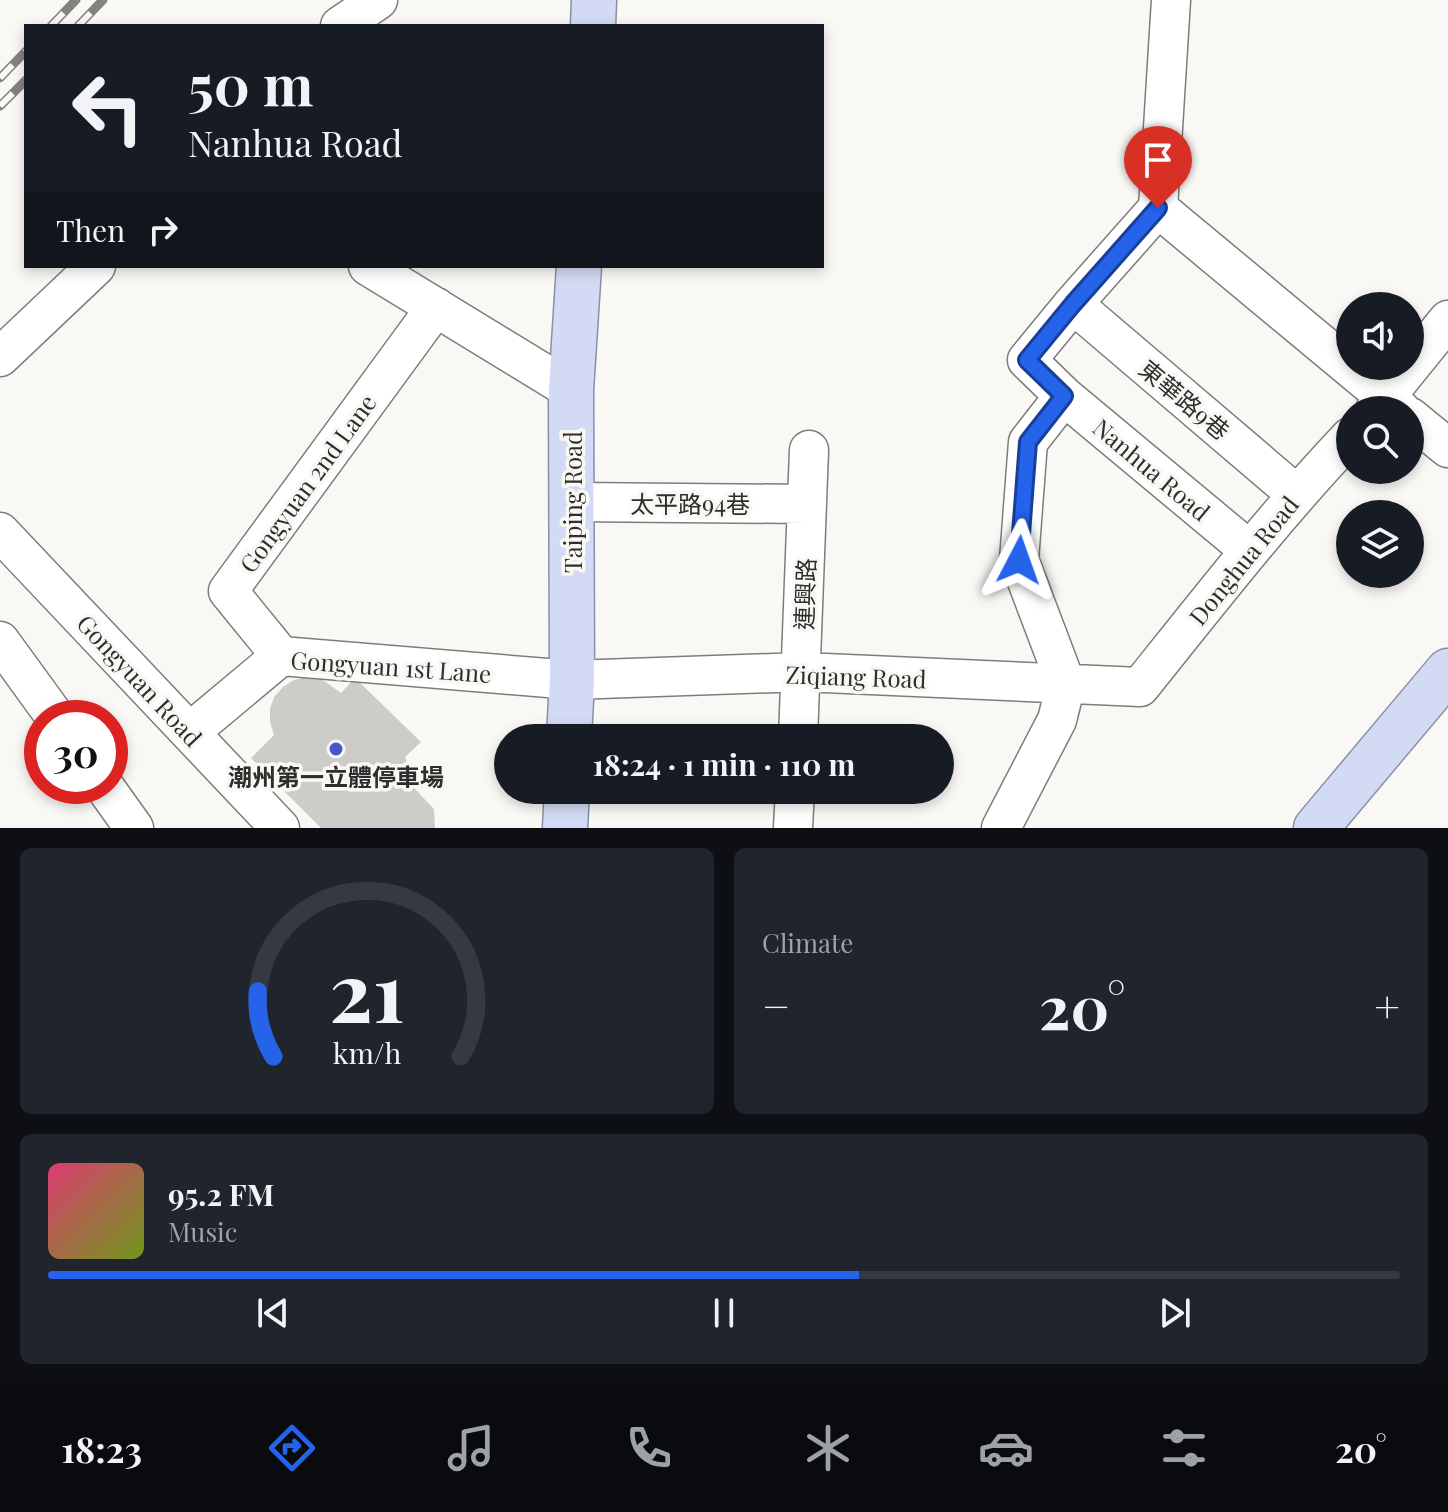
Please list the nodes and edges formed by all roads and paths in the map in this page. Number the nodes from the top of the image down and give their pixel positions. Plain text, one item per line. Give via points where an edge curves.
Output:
1 (378, 0) edge
2 (594, 0) edge
3 (1171, 0) edge
4 (343, 24) edge
5 (593, 24) edge
6 (1158, 208) junction
7 (94, 268) edge
8 (373, 268) edge
9 (579, 268) edge
10 (1073, 304) junction
11 (436, 307) junction
12 (1448, 320) edge
13 (0, 357) edge
14 (571, 390) junction
15 (1064, 396) junction
16 (1378, 396) edge
17 (1401, 396) edge
18 (1424, 431) edge
19 (1448, 448) edge
20 (809, 450) dead end
21 (1336, 452) edge
22 (1296, 494) junction
23 (572, 502) junction
24 (807, 504) junction
25 (0, 532) edge
26 (1249, 550) junction
27 (0, 641) edge
28 (281, 656) junction
29 (1448, 671) edge
30 (802, 672) junction
31 (572, 680) junction
32 (1066, 684) junction
33 (1140, 687) joint
34 (43, 700) edge
35 (570, 724) edge
36 (799, 724) edge
37 (190, 732) junction
38 (117, 804) edge
39 (566, 804) edge
40 (794, 804) edge
41 (134, 828) edge
42 (280, 828) edge
43 (565, 828) edge
44 (793, 828) edge
45 (1001, 828) edge
46 (1316, 828) edge

1 - 4 street
2 - 5 main road
3 - 6 street
6 - 10 street, Nanhua Road
6 - 16 street
7 - 13 street
8 - 11 street
9 - 14 main road, Taiping Road
10 - 15 street, Nanhua Road via 1027,360
10 - 22 street, 東華路9巷
11 - 14 street
11 - 28 street, Gongyuan 2nd Lane via 228,591
12 - 17 street
14 - 23 main road, Taiping Road
15 - 26 street, Nanhua Road
15 - 32 street via 1028,442 1019,560
18 - 19 street
20 - 24 street, 連興路
21 - 22 street, Donghua Road
22 - 26 street, Donghua Road
23 - 24 street, 太平路94巷
23 - 31 main road, Taiping Road
24 - 30 street, 連興路
25 - 37 street, Gongyuan Road
26 - 33 street, Donghua Road
27 - 34 street
28 - 31 street, Gongyuan 1st Lane
28 - 37 street, Gongyuan 1st Lane
29 - 46 main road
30 - 31 street, Ziqiang Road
30 - 32 street, Ziqiang Road
30 - 36 street, 連興路
31 - 35 main road, Taiping Road
32 - 33 street, Ziqiang Road
32 - 45 street via 1057,720
37 - 42 street, Gongyuan Road
38 - 41 street
39 - 43 main road
40 - 44 street

